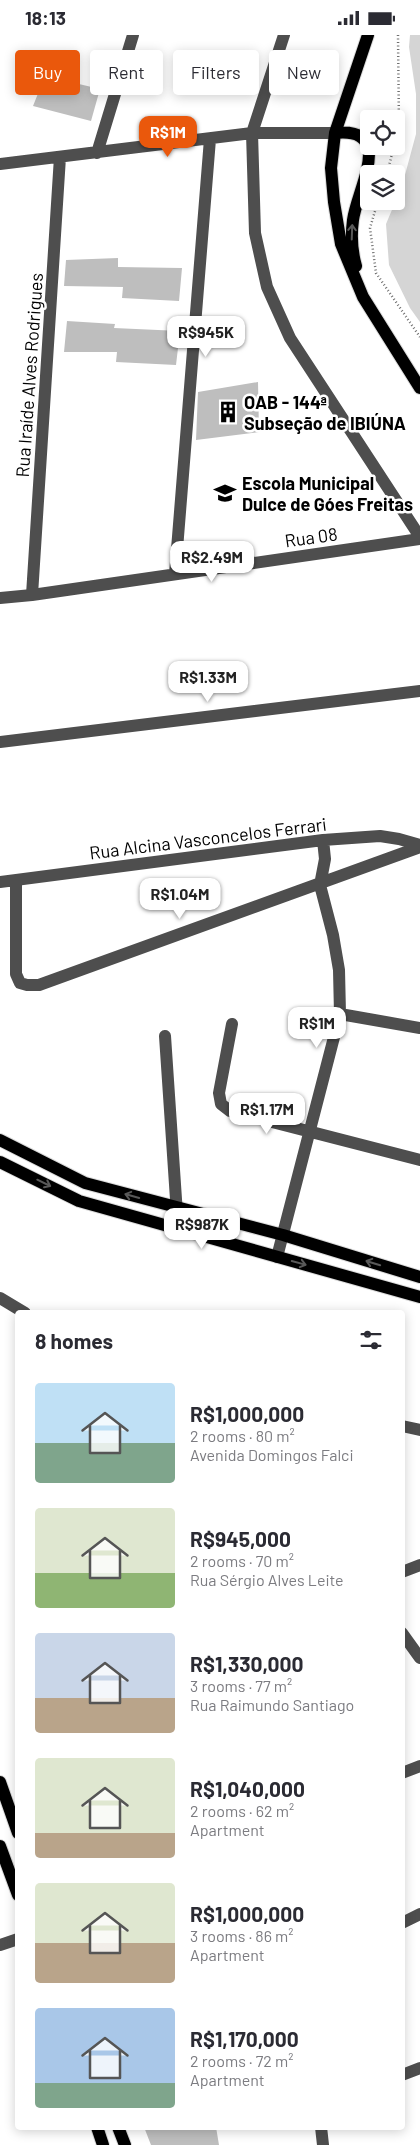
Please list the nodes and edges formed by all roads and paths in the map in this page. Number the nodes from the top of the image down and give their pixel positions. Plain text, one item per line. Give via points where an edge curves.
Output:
1 (134, 35) edge
2 (284, 35) edge
3 (368, 35) edge
4 (398, 35) edge
5 (399, 110) edge
6 (252, 133) junction
7 (335, 133) junction
8 (210, 139) junction
9 (97, 153) junction
10 (60, 157) junction
11 (0, 164) edge
12 (375, 210) edge
13 (363, 297) junction
14 (420, 337) edge
15 (420, 388) edge
16 (420, 538) edge
17 (175, 574) junction
18 (32, 595) junction
19 (0, 598) edge
20 (420, 691) edge
21 (0, 742) edge
22 (323, 840) junction
23 (420, 846) edge
24 (16, 881) junction
25 (0, 883) edge
26 (320, 885) junction
27 (340, 1014) junction
28 (232, 1024) dead end
29 (420, 1028) edge
30 (165, 1036) dead end
31 (311, 1132) junction
32 (0, 1140) edge
33 (420, 1160) edge
34 (0, 1162) edge
35 (85, 1183) junction
36 (80, 1201) junction
37 (178, 1209) junction
38 (178, 1229) junction
39 (283, 1235) junction
40 (277, 1257) junction
41 (420, 1277) edge
42 (420, 1297) edge
43 (0, 1298) edge
44 (20, 1310) edge
45 (405, 1426) edge
46 (420, 1429) edge
47 (420, 1565) edge
48 (405, 1571) edge
49 (405, 1637) edge
50 (420, 1658) edge
51 (420, 1766) edge
52 (405, 1772) edge
53 (0, 1782) edge
54 (15, 1824) edge
55 (0, 1846) edge
56 (15, 1887) edge
57 (420, 1914) edge
58 (405, 1922) edge
59 (15, 1940) edge
60 (0, 1945) edge
61 (420, 2068) edge
62 (405, 2074) edge
63 (98, 2130) edge
64 (119, 2130) edge
65 (321, 2130) edge
66 (121, 2144) edge
67 (103, 2145) edge
68 (323, 2145) edge

1 - 9 street
2 - 6 street
3 - 7 main road
4 - 5 path
6 - 7 street
6 - 8 street
6 - 16 street via 255,233 267,287 290,338
7 - 13 main road via 331,168 341,244
13 -> 7 main road via 352,242 353,221 370,162 369,147 363,138 349,132
8 - 9 street
8 - 17 street
9 - 10 street
10 - 11 street
10 - 18 street, Rua Iraíde Alves Rodrigues
12 - 14 path via 370,228 376,273
13 - 15 main road
16 - 17 street, Rua 08
17 - 18 street, Rua 08
18 - 19 street, Rua 08
20 - 21 street
22 - 23 street, Rua Alcina Vasconcelos Ferrari via 380,836
22 - 24 street, Rua Alcina Vasconcelos Ferrari
22 - 26 street via 325,859
23 - 26 street
24 - 25 street, Rua Alcina Vasconcelos Ferrari
24 - 26 street via 16,974 20,983 27,985 39,985
26 - 27 street via 340,970
27 - 29 street
27 - 31 street
28 - 31 street via 219,1093 222,1104 230,1111
30 - 37 street
31 - 33 street
31 - 39 street
32 - 35 main road
34 -> 36 main road
35 - 36 main road
37 -> 35 main road
36 - 38 main road
37 - 38 street
37 - 39 main road
38 - 40 main road
39 - 40 street
41 -> 39 main road
40 -> 42 main road
43 - 44 street
45 - 46 street
47 - 48 street
49 - 50 street
51 - 52 street
53 - 54 main road
55 - 56 main road
57 - 58 street
59 - 60 street
61 - 62 street
63 - 67 main road
64 - 66 main road
65 - 68 street

